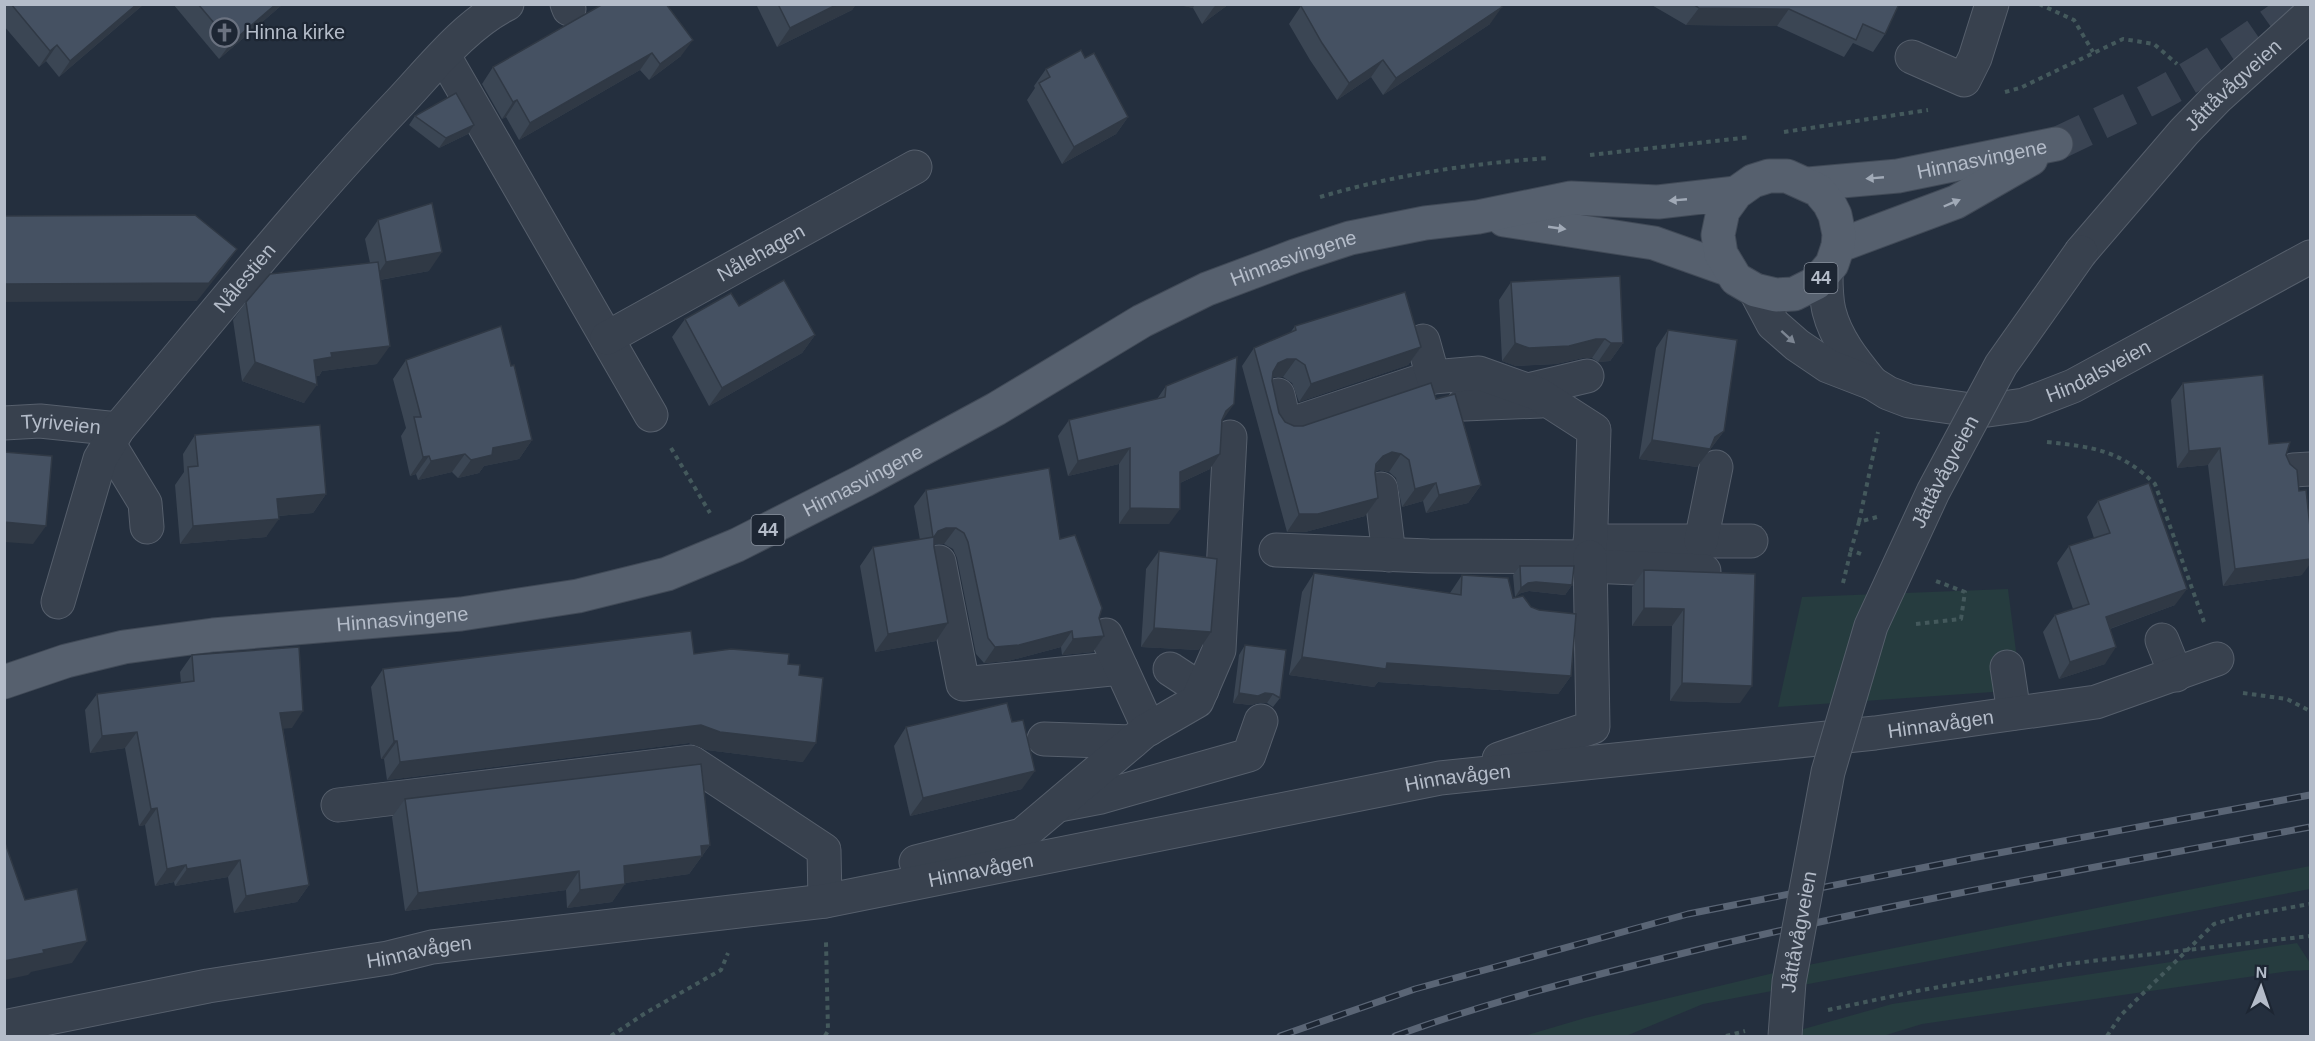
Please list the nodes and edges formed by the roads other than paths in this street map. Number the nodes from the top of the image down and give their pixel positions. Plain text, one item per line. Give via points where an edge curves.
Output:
1 (507, 4) edge
2 (1992, 4) edge
3 (2310, 14) edge
4 (444, 56) junction
5 (1912, 57) dead end
6 (915, 167) dead end
7 (1808, 184) junction
8 (1736, 193) junction
9 (1478, 217) junction
10 (2310, 257) edge
11 (1832, 260) junction
12 (1730, 270) junction
13 (1755, 290) junction
14 (607, 338) junction
15 (1423, 341) dead end
16 (1587, 376) dead end
17 (1433, 377) junction
18 (1880, 388) junction
19 (1278, 395) edge
20 (1539, 396) junction
21 (1464, 404) dead end
22 (651, 415) road end
23 (4, 423) edge
24 (113, 436) junction
25 (1230, 438) dead end
26 (1716, 467) dead end
27 (1381, 489) dead end
28 (147, 527) dead end
29 (1751, 541) dead end
30 (1276, 550) dead end
31 (1590, 554) junction
32 (1389, 555) junction
33 (1703, 556) junction
34 (939, 562) edge
35 (58, 602) dead end
36 (1106, 635) edge
37 (2162, 640) dead end
38 (2217, 659) road end
39 (2007, 667) dead end
40 (1121, 668) junction
41 (1170, 669) dead end
42 (2176, 675) junction
43 (4, 682) edge
44 (1202, 690) junction
45 (2014, 713) junction
46 (1261, 721) dead end
47 (1142, 734) junction
48 (1044, 739) dead end
49 (1440, 778) junction
50 (338, 805) dead end
51 (1057, 805) junction
52 (825, 901) junction
53 (14, 1029) edge
54 (1785, 1036) edge

1 - 4 street, Nålestien via 488,14
2 - 5 street via 1964,80
3 - 54 street, Jåttåvågveien, bridge via 2184,132 2081,252 2001,365 1933,492 1871,626 1828,772 1789,982
4 - 14 street
4 - 24 street, Nålestien via 350,155
6 - 14 street, Nålehagen
7 - 8 main road, 44 via 1787,176 1769,176
7 - 11 main road, 44 via 1818,190 1835,215 1839,234
11 -> 7 main road, Hinnasvingene / 44 via 1956,202 2056,144 1898,176
8 -> 9 main road, Hinnasvingene / 44 via 1658,202 1571,198
8 - 12 main road, 44 via 1723,211 1718,235 1721,254
9 -> 12 main road, Hinnasvingene / 44 via 1654,243
9 - 43 main road, Hinnasvingene / 44 via 1350,238 1207,289 1142,321 996,409 863,482 729,548 667,573 578,597 461,614 213,635 124,647
10 - 18 street, Hindalsveien via 2044,398 2002,408 1971,410 1909,401
11 - 13 main road, 44 via 1816,283 1794,294 1776,296
11 - 18 street via 1828,309 1834,327 1849,356
12 - 13 main road, 44 via 1736,279
13 -> 18 street, Hindalsveien via 1773,324 1797,345 1828,366
14 - 22 street
15 - 17 street
16 - 20 street
17 - 19 street via 1312,431 1285,426
17 - 20 street via 1479,373
20 - 21 street
20 - 31 street via 1594,430
23 - 24 street, Tyriveien via 40,421
24 - 28 street via 145,503
24 - 35 street, Nålestien via 100,459
25 - 44 street via 1219,650
26 - 33 street
27 - 32 street
29 - 33 street
30 - 32 street
31 - 32 street
31 - 33 street
31 - 49 street via 1575,614 1593,727
34 - 40 street via 963,684
36 - 40 street
37 - 42 street
38 - 42 street, Hinnavågen
39 - 45 street
40 - 47 street
41 - 44 street
42 - 45 street, Hinnavågen via 2096,702
44 - 47 street via 1197,701
45 - 49 street, Hinnavågen via 1875,733
46 - 51 street via 1249,755 1101,797
47 - 48 street
47 - 51 street
49 - 52 street, Hinnavågen
50 - 52 street via 691,762 824,850
51 - 52 street via 1022,835 857,877
52 - 53 street, Hinnavågen via 432,947 388,958 208,986

